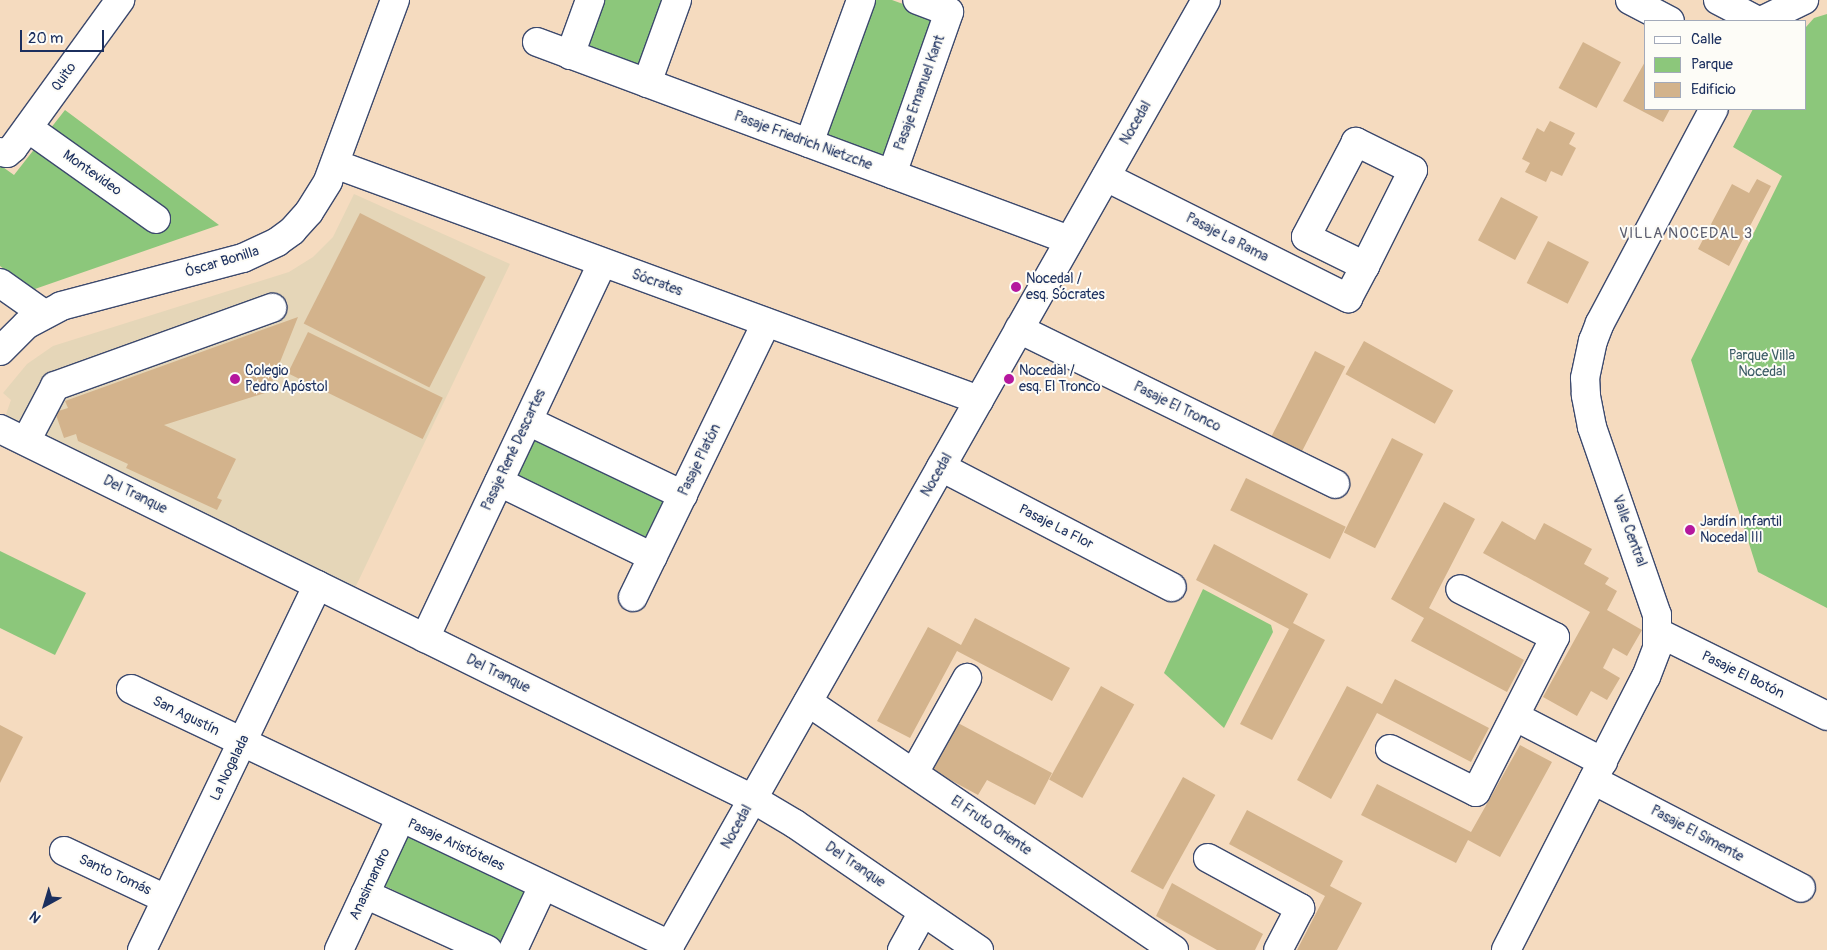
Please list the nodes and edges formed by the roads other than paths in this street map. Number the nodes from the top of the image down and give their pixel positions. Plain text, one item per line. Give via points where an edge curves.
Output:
1 (120, 0) edge
2 (395, 0) edge
3 (590, 0) edge
4 (677, 0) edge
5 (861, 0) edge
6 (918, 0) edge
7 (1206, 0) edge
8 (1630, 0) edge
9 (1804, 0) edge
10 (1724, 1) edge
11 (1668, 20) edge
12 (1758, 20) edge
13 (1762, 20) edge
14 (537, 42) dead end
15 (570, 54) junction
16 (647, 83) junction
17 (1713, 110) edge
18 (28, 128) junction
19 (809, 144) junction
20 (4, 152) edge
21 (335, 164) junction
22 (892, 174) junction
23 (1106, 177) junction
24 (156, 219) dead end
25 (1069, 240) junction
26 (602, 263) junction
27 (1364, 266) dead end
28 (0, 283) edge
29 (272, 308) dead end
30 (44, 314) junction
31 (766, 323) junction
32 (1019, 329) junction
33 (0, 351) edge
34 (979, 400) junction
35 (528, 421) junction
36 (0, 429) edge
37 (26, 441) junction
38 (941, 468) junction
39 (499, 482) junction
40 (1335, 484) dead end
41 (683, 495) junction
42 (653, 556) junction
43 (318, 585) junction
44 (1172, 587) dead end
45 (1460, 588) dead end
46 (633, 597) dead end
47 (1658, 633) junction
48 (425, 638) junction
49 (968, 678) dead end
50 (131, 690) dead end
51 (808, 702) junction
52 (1827, 716) edge
53 (1516, 717) junction
54 (242, 743) junction
55 (1390, 749) dead end
56 (1598, 771) junction
57 (914, 773) junction
58 (753, 799) junction
59 (400, 819) junction
60 (64, 851) dead end
61 (1208, 858) dead end
62 (542, 886) junction
63 (1801, 888) dead end
64 (365, 894) junction
65 (166, 899) junction
66 (924, 912) junction
67 (669, 947) edge
68 (142, 950) edge
69 (339, 950) edge
70 (488, 950) edge
71 (513, 950) edge
72 (902, 950) edge
73 (979, 950) edge
74 (1174, 950) edge
75 (1278, 950) edge
76 (1506, 950) edge

1 - 18 street, Quito
2 - 21 street, Óscar Bonilla
3 - 15 street
4 - 16 street
5 - 19 street
6 - 22 street, Pasaje Emanuel Kant via 949,12
7 - 23 street, Nocedal
8 - 11 street
9 - 13 street
10 - 12 street
14 - 15 street, Pasaje Friedrich Nietzche
15 - 16 street, Pasaje Friedrich Nietzche
16 - 19 street, Pasaje Friedrich Nietzche
17 - 47 street, Valle Central via 1600,323 1585,378 1592,427 1652,598
18 - 20 street, Quito
18 - 24 street, Montevideo
19 - 22 street, Pasaje Friedrich Nietzche
21 - 26 street, Sócrates
21 - 30 street, Óscar Bonilla via 320,197 301,222 261,251 61,306
22 - 25 street, Pasaje Friedrich Nietzche
23 - 25 street, Nocedal
23 - 27 street, Pasaje La Rama via 1348,298
25 - 32 street, Nocedal
26 - 31 street, Sócrates
26 - 35 street, Pasaje René Descartes
28 - 30 street
29 - 37 street via 55,386
30 - 33 street, Óscar Bonilla via 26,325
31 - 34 street, Sócrates
31 - 41 street, Pasaje Platón
32 - 34 street, Nocedal
32 - 40 street, Pasaje El Tronco
34 - 38 street, Nocedal
35 - 39 street, Pasaje René Descartes
35 - 41 street
36 - 37 street, Del Tranque
37 - 43 street, Del Tranque
38 - 44 street, Pasaje La Flor
38 - 51 street, Nocedal
39 - 42 street
39 - 48 street, Pasaje René Descartes
41 - 42 street, Pasaje Platón
42 - 46 street, Pasaje Platón
43 - 48 street, Del Tranque
43 - 54 street, La Nogalada
45 - 53 street via 1555,637
47 - 52 street, Pasaje El Botón
47 - 56 street, Valle Central via 1653,663
48 - 58 street, Del Tranque
49 - 57 street
50 - 54 street, San Agustín
51 - 57 street, El Fruto Oriente
51 - 58 street, Nocedal
53 - 55 street via 1476,792
53 - 56 street, Pasaje El Simente
54 - 59 street, Pasaje Aristóteles
54 - 65 street, La Nogalada
56 - 63 street, Pasaje El Simente
56 - 76 street, Valle Central
57 - 74 street, El Fruto Oriente
58 - 66 street, Del Tranque
58 - 67 street, Nocedal
59 - 62 street, Pasaje Aristóteles
59 - 64 street, Anasimandro
60 - 65 street, Santo Tomás
61 - 75 street via 1300,908
62 - 67 street, Pasaje Aristóteles
62 - 71 street
64 - 69 street, Anasimandro
64 - 70 street
65 - 68 street, La Nogalada
66 - 72 street
66 - 73 street, Del Tranque

